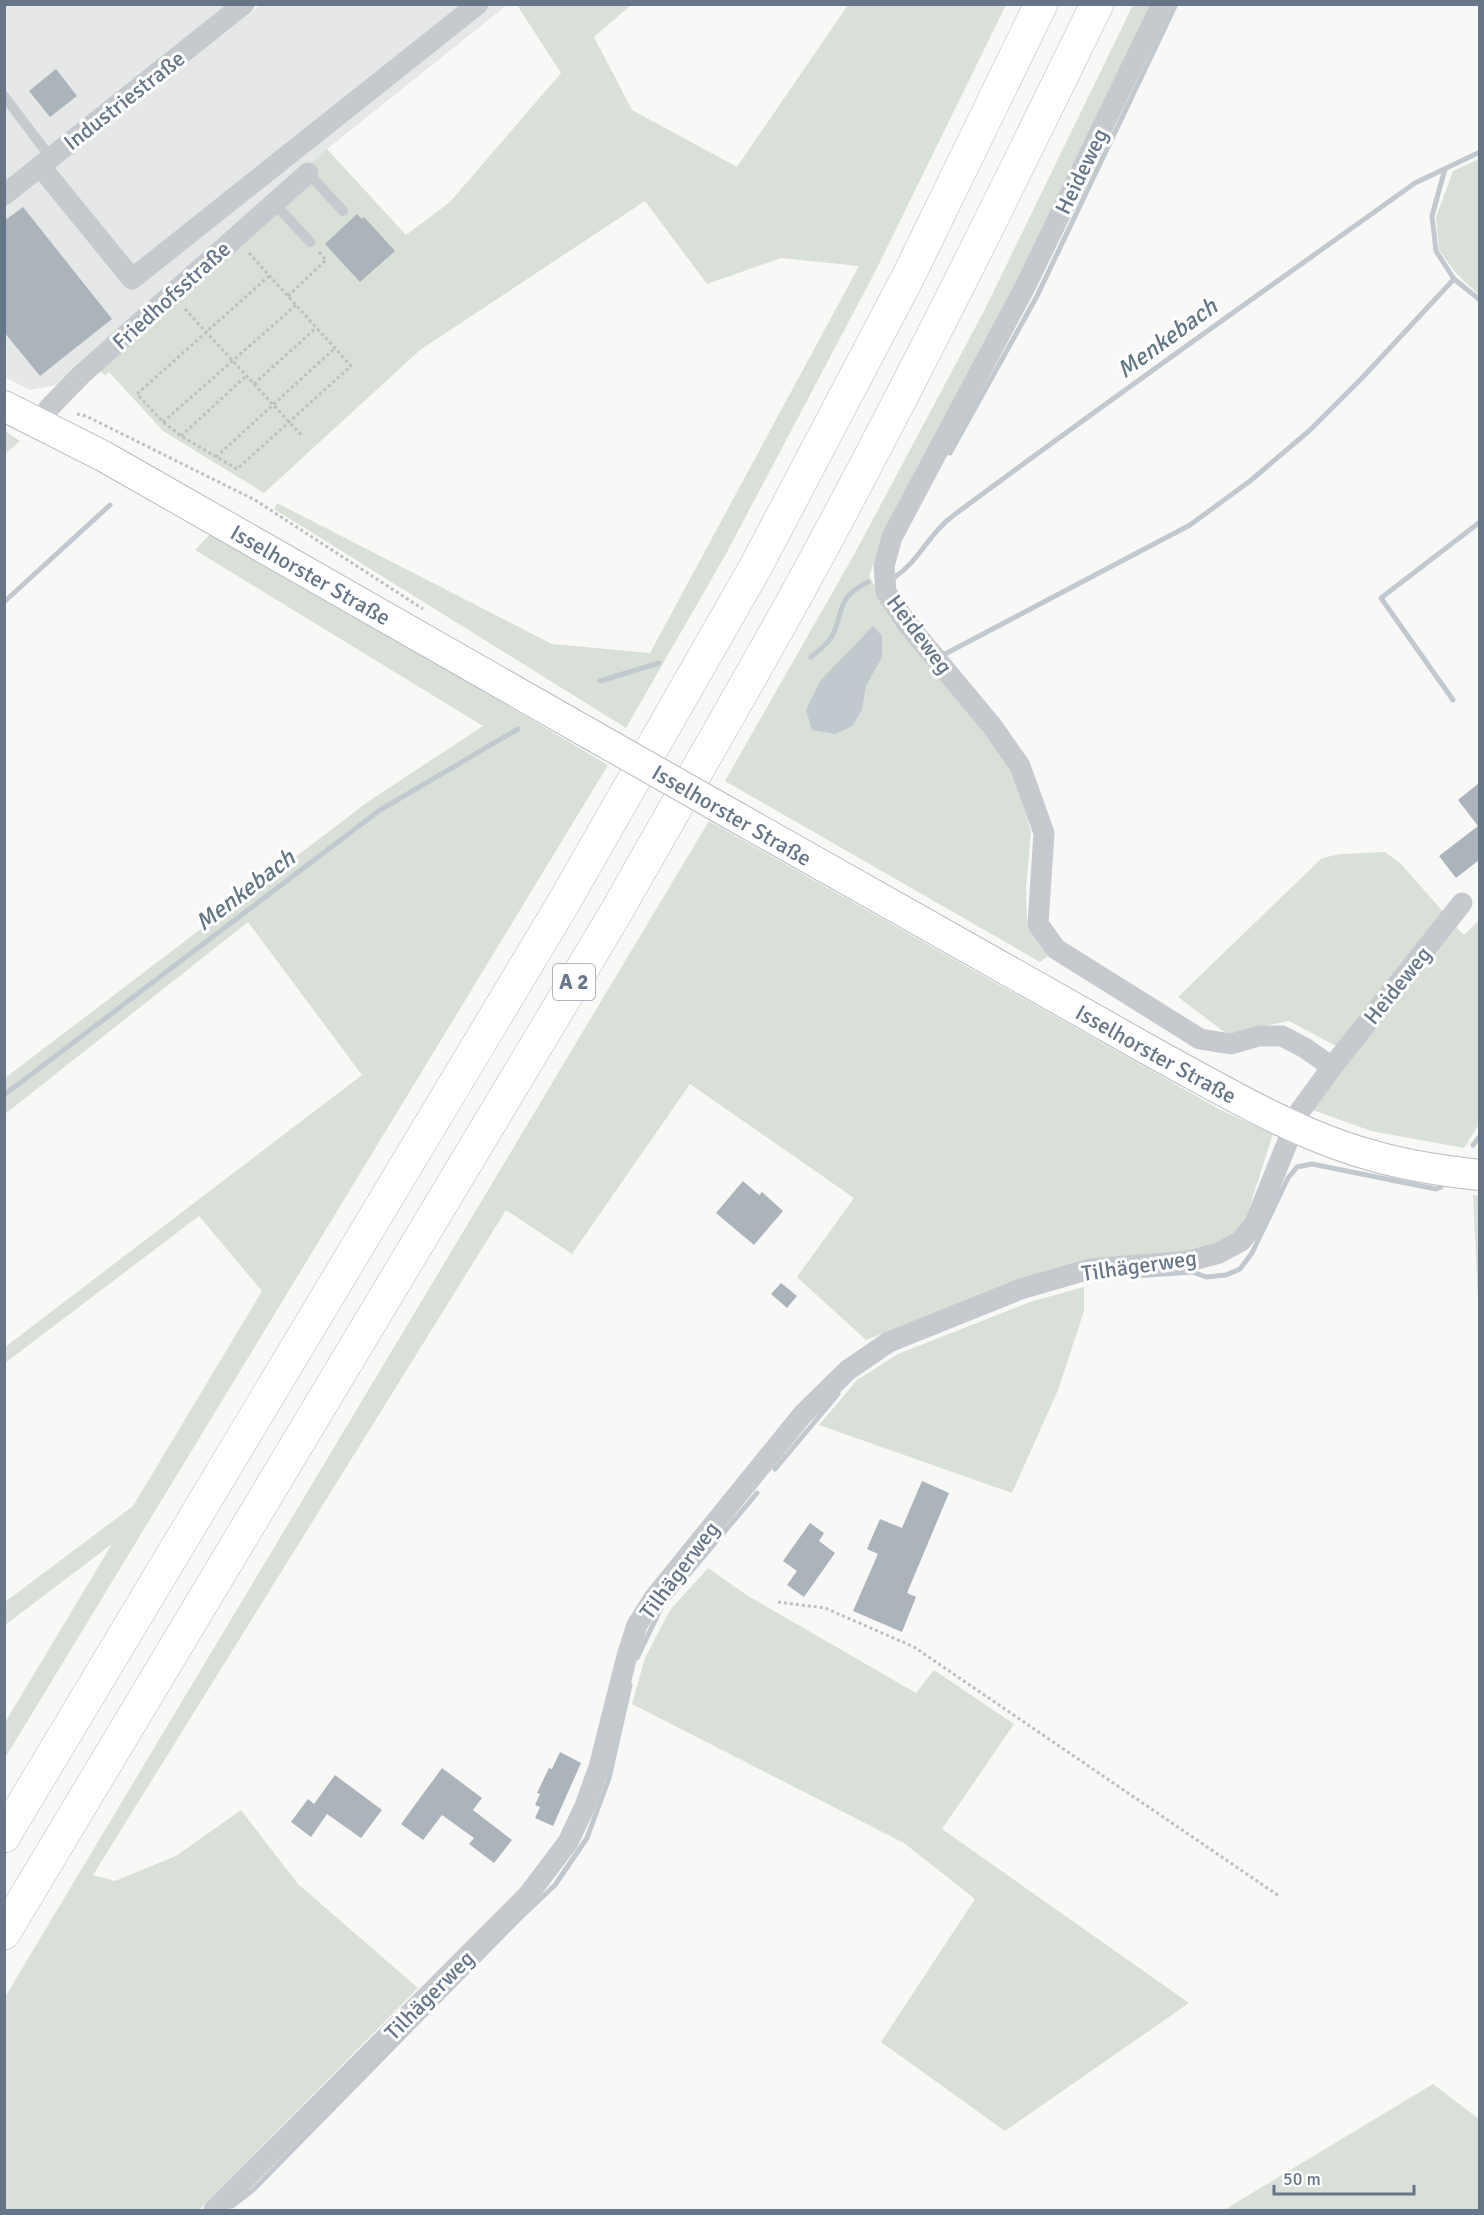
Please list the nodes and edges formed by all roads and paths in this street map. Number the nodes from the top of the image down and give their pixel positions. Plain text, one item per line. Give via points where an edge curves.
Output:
1 (244, 4) edge
2 (478, 4) edge
3 (1041, 4) edge
4 (1097, 4) edge
5 (1162, 4) edge
6 (4, 96) edge
7 (46, 162) junction
8 (308, 173) joint
9 (4, 195) edge
10 (274, 203) junction
11 (343, 211) dead end
12 (309, 242) joint
13 (245, 249) dead end
14 (269, 276) junction
15 (171, 294) junction
16 (288, 296) junction
17 (296, 304) junction
18 (316, 328) junction
19 (206, 332) junction
20 (335, 348) junction
21 (232, 360) junction
22 (246, 375) junction
23 (254, 384) junction
24 (273, 405) junction
25 (4, 406) edge
26 (163, 422) junction
27 (290, 422) junction
28 (42, 424) junction
29 (119, 432) dead end
30 (181, 436) junction
31 (302, 436) dead end
32 (216, 457) junction
33 (426, 611) dead end
34 (1462, 903) dead end
35 (1332, 1067) junction
36 (1294, 1126) junction
37 (1479, 1175) edge
38 (778, 1602) dead end
39 (4, 1836) edge
40 (1279, 1896) dead end
41 (4, 1933) edge
42 (214, 2211) edge

1 - 7 street, Industriestraße
2 - 7 street via 132,279
3 - 39 highway, A 2 via 908,277 755,568 564,902
4 - 41 highway, A 2 via 956,292 799,590 603,934
5 - 35 street, Heideweg via 1025,287 892,537 884,566 886,592 1020,766 1044,833 1038,924 1056,949 1200,1039 1231,1044 1259,1036 1282,1036
6 - 7 lane
7 - 9 street, Industriestraße
8 - 10 street, Friedhofsstraße
8 - 11 lane
10 - 12 lane
10 - 15 street, Friedhofsstraße
12 - 16 path via 326,260
13 - 14 path
14 - 16 path
14 - 19 path
15 - 19 path
15 - 28 street, Friedhofsstraße via 81,375 49,408
16 - 17 path
17 - 18 path
17 - 21 path
18 - 20 path
18 - 23 path
19 - 21 path
19 - 26 path via 137,394
20 - 24 path
20 - 27 path via 351,366
21 - 22 path
21 - 26 path
22 - 23 path
22 - 30 path
23 - 24 path
24 - 27 path
24 - 32 path
25 - 28 street, Isselhorster Straße
26 - 30 path
27 - 31 path
27 - 32 path via 237,469
28 - 36 street, Isselhorster Straße, bridge via 1181,1068
29 - 33 path via 255,500
30 - 32 path
34 - 35 street, Heideweg
35 - 36 street, Heideweg via 1300,1111
36 - 37 street, Isselhorster Straße via 1367,1154
36 - 42 street, Tilhägerweg via 1255,1222 1240,1241 1219,1253 1189,1261 1089,1269 1021,1288 944,1318 869,1354 803,1414 654,1598 637,1625 598,1767 568,1842 528,1895
38 - 40 path via 825,1608 914,1647

